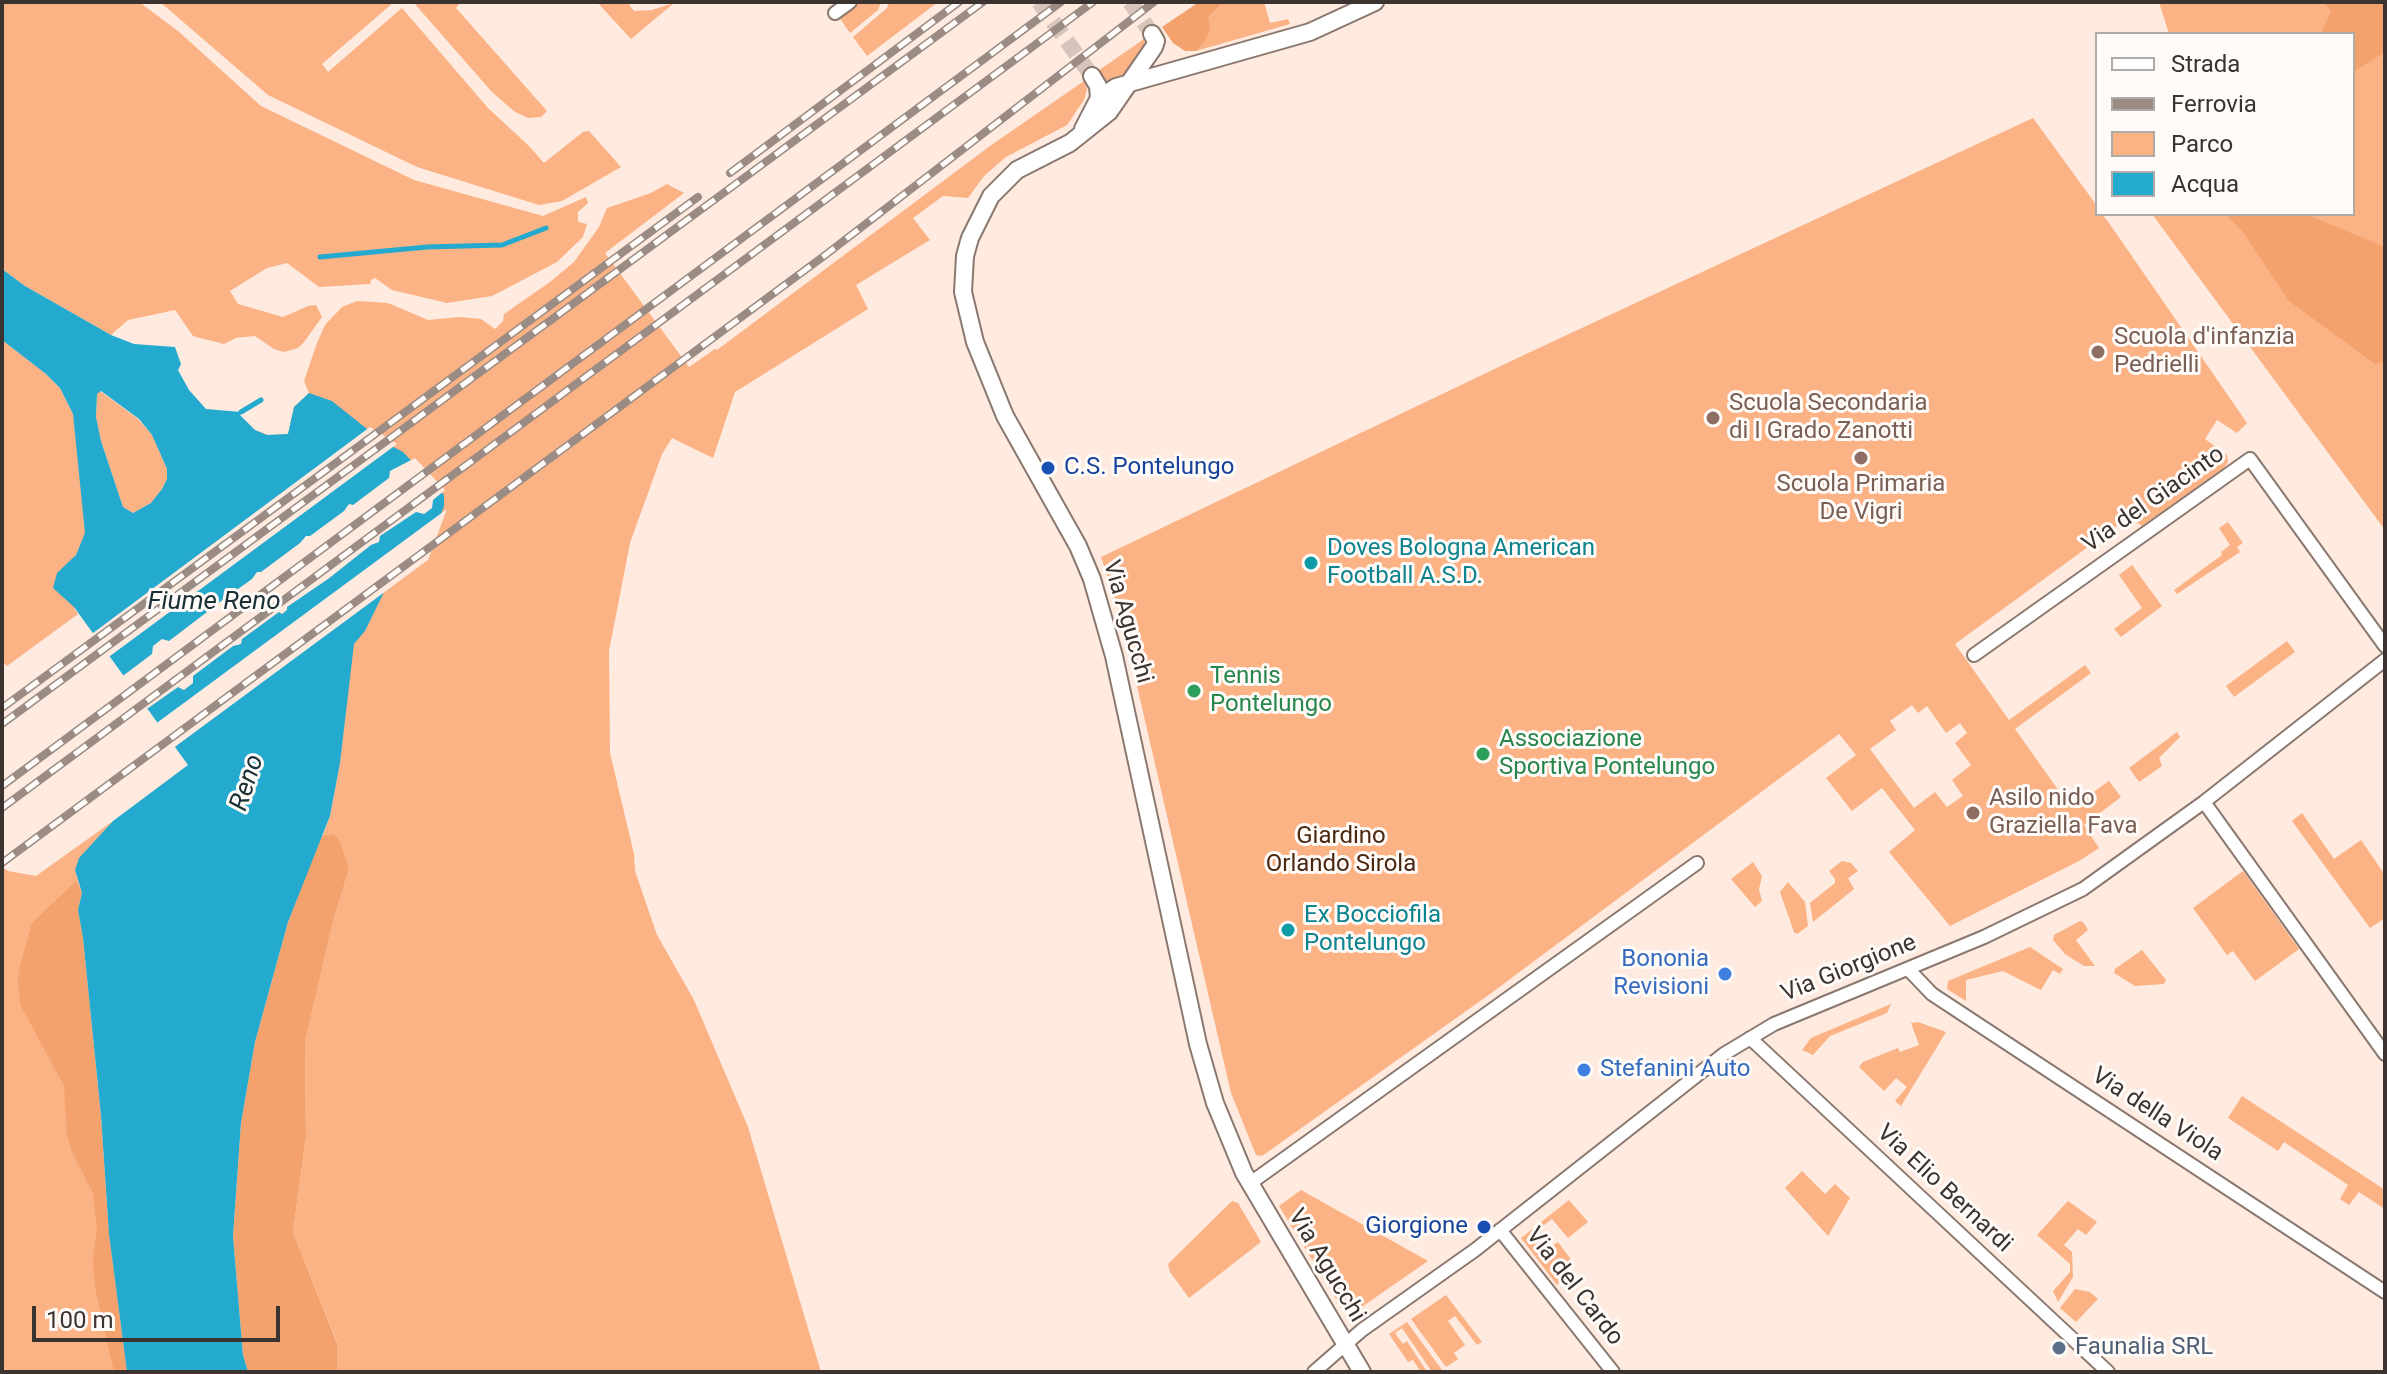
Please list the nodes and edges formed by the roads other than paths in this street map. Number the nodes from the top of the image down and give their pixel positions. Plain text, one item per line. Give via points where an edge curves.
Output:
1 (850, 2) edge
2 (1375, 2) edge
3 (835, 13) dead end
4 (1204, 60) junction
5 (1092, 76) tunnel mouth
6 (1131, 83) junction
7 (1099, 98) junction
8 (1078, 138) junction
9 (2385, 646) edge
10 (1974, 655) dead end
11 (2385, 660) edge
12 (2204, 802) junction
13 (1697, 863) dead end
14 (1909, 970) junction
15 (1750, 1038) junction
16 (2385, 1054) edge
17 (1249, 1184) junction
18 (1500, 1230) junction
19 (2385, 1292) edge
20 (1345, 1345) junction
21 (1314, 1372) edge
22 (1362, 1372) edge
23 (1613, 1372) edge
24 (2108, 1372) edge

1 - 3 street
2 - 4 street via 1310,32
4 - 6 street
4 - 6 street, Via Agucchi via 1175,58 1154,39
5 - 7 street
6 - 7 street
6 - 8 street, Via Agucchi via 1109,112
7 - 8 street
8 - 17 street, Via Agucchi via 1017,170 991,196 970,238 963,292 975,342 1005,416 1092,579 1136,749 1198,1044 1215,1103
9 - 10 street, Via del Giacinto via 2250,459
11 - 12 street, Via Giorgione
12 - 14 street, Via Giorgione via 2072,895
12 - 16 street
13 - 17 street
14 - 15 street, Via Giorgione
14 - 19 street, Via della Viola via 1932,994
15 - 18 street, Via Giorgione via 1683,1084
15 - 24 street, Via Elio Bernardi
17 - 20 street, Via Agucchi
18 - 20 street, Via Giorgione
18 - 23 street, Via del Cardo
20 - 21 street, Via Giorgione
20 - 22 street, Via Agucchi

